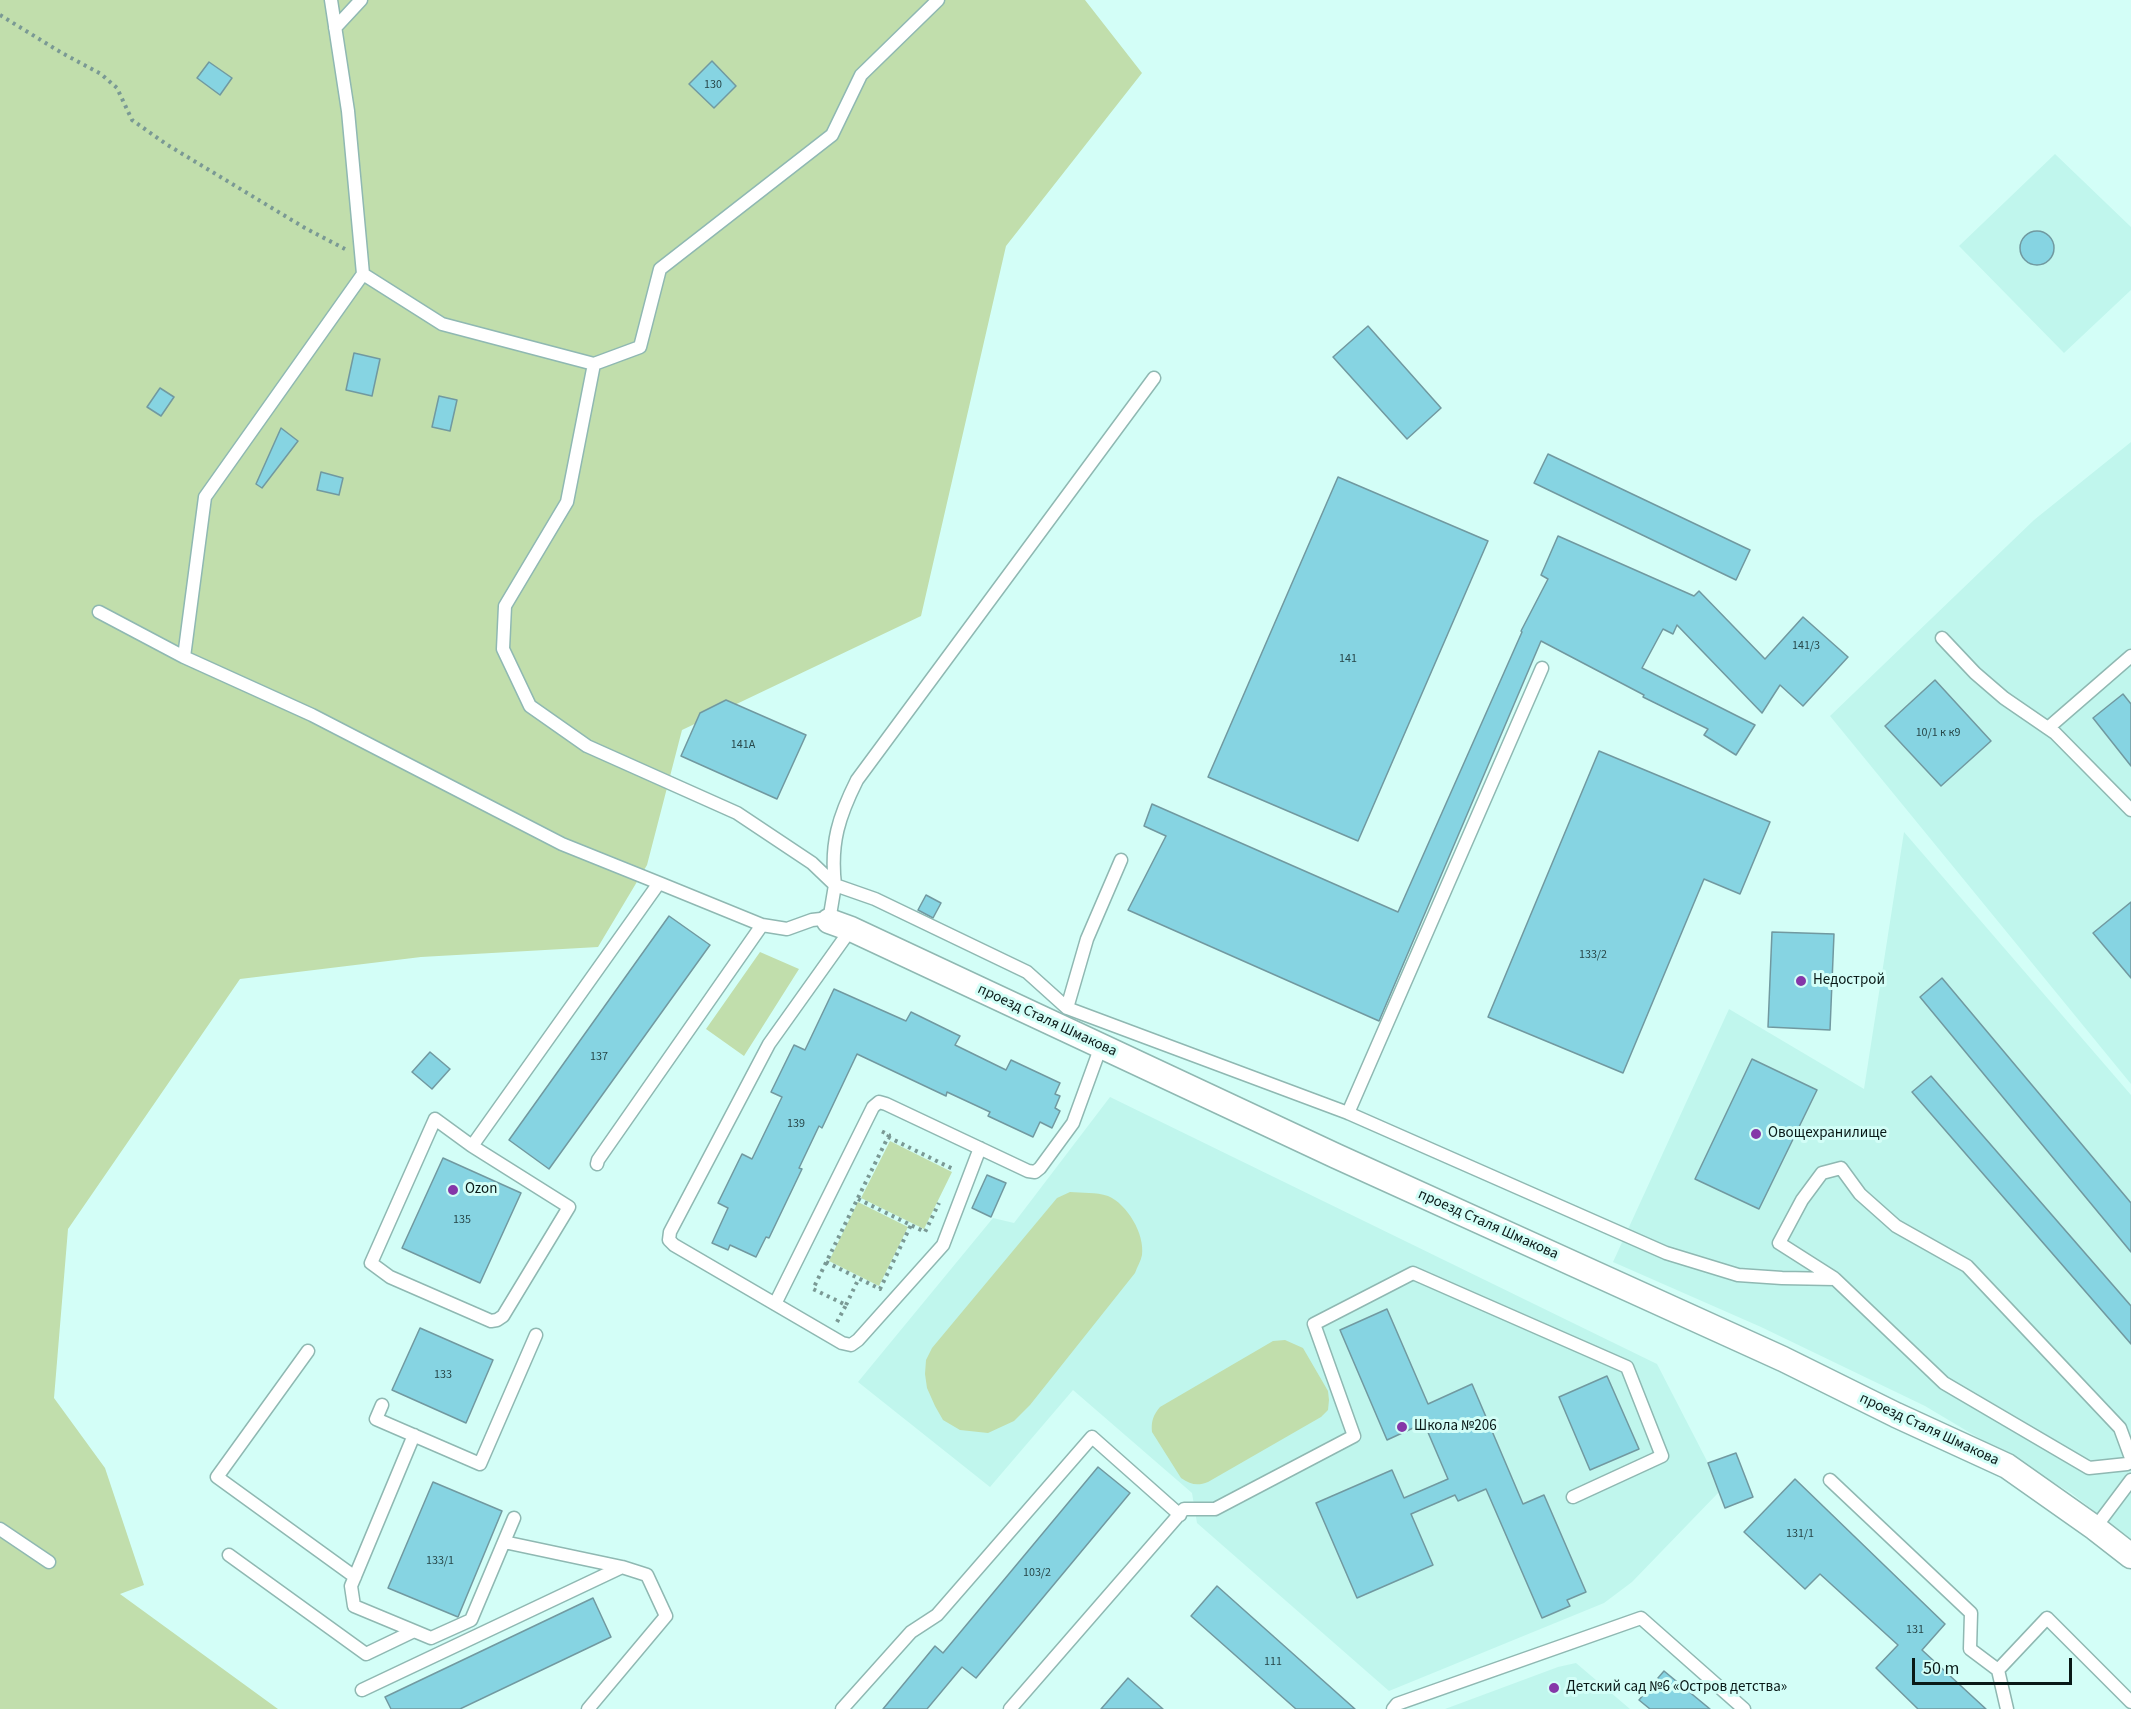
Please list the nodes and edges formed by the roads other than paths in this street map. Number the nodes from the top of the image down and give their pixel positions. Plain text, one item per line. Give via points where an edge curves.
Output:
1 (331, 0) edge
2 (361, 0) edge
3 (938, 0) edge
4 (335, 28) junction
5 (363, 274) junction
6 (594, 364) junction
7 (1154, 378) dead end
8 (99, 612) dead end
9 (1941, 638) dead end
10 (2131, 656) edge
11 (183, 657) junction
12 (1542, 668) dead end
13 (2048, 728) junction
14 (2131, 810) edge
15 (1120, 860) dead end
16 (659, 883) junction
17 (835, 885) junction
18 (762, 925) junction
19 (840, 925) junction
20 (1067, 1008) junction
21 (1101, 1046) junction
22 (1348, 1113) junction
23 (472, 1146) junction
24 (980, 1148) junction
25 (597, 1164) dead end
26 (1835, 1279) junction
27 (775, 1304) junction
28 (536, 1335) dead end
29 (308, 1351) dead end
30 (382, 1405) dead end
31 (414, 1435) junction
32 (2131, 1460) edge
33 (1830, 1480) dead end
34 (2131, 1480) edge
35 (1573, 1497) dead end
36 (1180, 1515) junction
37 (514, 1518) dead end
38 (2095, 1528) junction
39 (0, 1529) edge
40 (504, 1542) junction
41 (229, 1555) dead end
42 (2131, 1556) edge
43 (49, 1562) dead end
44 (622, 1567) junction
45 (355, 1577) junction
46 (414, 1631) junction
47 (1998, 1670) junction
48 (362, 1690) dead end
49 (2131, 1702) edge
50 (588, 1709) edge
51 (842, 1709) edge
52 (1010, 1709) edge
53 (1393, 1709) edge
54 (1744, 1709) edge
55 (2007, 1709) edge

1 - 4 lane
2 - 4 lane
3 - 6 lane via 861,75 832,135 660,269 640,347
4 - 5 lane via 348,111
5 - 6 lane via 442,324
5 - 11 lane via 205,497
6 - 17 lane via 567,502 505,606 503,649 530,706 587,746 737,813 812,863
7 - 17 lane via 857,780 845,803 836,835 832,858
8 - 11 lane
9 - 13 lane via 2004,698
10 - 13 lane
11 - 16 lane via 312,715 562,844
12 - 22 lane
13 - 14 lane
15 - 20 lane via 1087,939
16 - 18 lane
16 - 23 lane
17 - 19 lane
17 - 20 lane via 875,899 1027,972
18 - 19 lane via 787,929 821,919
18 - 25 lane
19 - 21 street, проезд Сталя Шмакова
19 - 27 lane via 769,1044 670,1233 669,1240 674,1245
20 - 22 lane
21 - 24 lane via 1073,1123 1040,1168 1028,1171
21 - 38 street, проезд Сталя Шмакова via 2007,1466
22 - 26 lane via 1666,1252 1738,1275
23 - 23 lane via 569,1207 502,1316 491,1321 390,1276 371,1263 435,1119
24 - 27 lane via 938,1251 858,1340 850,1345 842,1343
24 - 27 lane via 879,1102 873,1107
26 - 32 lane via 1944,1383 2089,1468 2127,1464
26 - 32 lane via 1779,1243 1822,1173 1841,1168 1860,1194 1896,1226 1967,1266 2120,1428
28 - 31 lane via 480,1464
29 - 45 lane via 217,1477
30 - 31 lane via 376,1419
31 - 45 lane
33 - 47 lane via 1971,1613 1970,1649
34 - 38 lane
35 - 36 lane via 1662,1456 1627,1367 1413,1273 1314,1324 1354,1436 1215,1509 1184,1509
36 - 51 lane via 1092,1437 937,1615 911,1632
36 - 52 lane
37 - 40 lane
38 - 42 street, проезд Сталя Шмакова
39 - 43 lane
40 - 44 lane
40 - 46 lane via 471,1620 431,1638
41 - 46 lane via 366,1654
44 - 48 lane
44 - 50 lane via 647,1575 666,1616
45 - 46 lane via 351,1586 354,1606
47 - 49 lane via 2047,1618
47 - 55 lane
53 - 54 lane via 1397,1704 1641,1618

